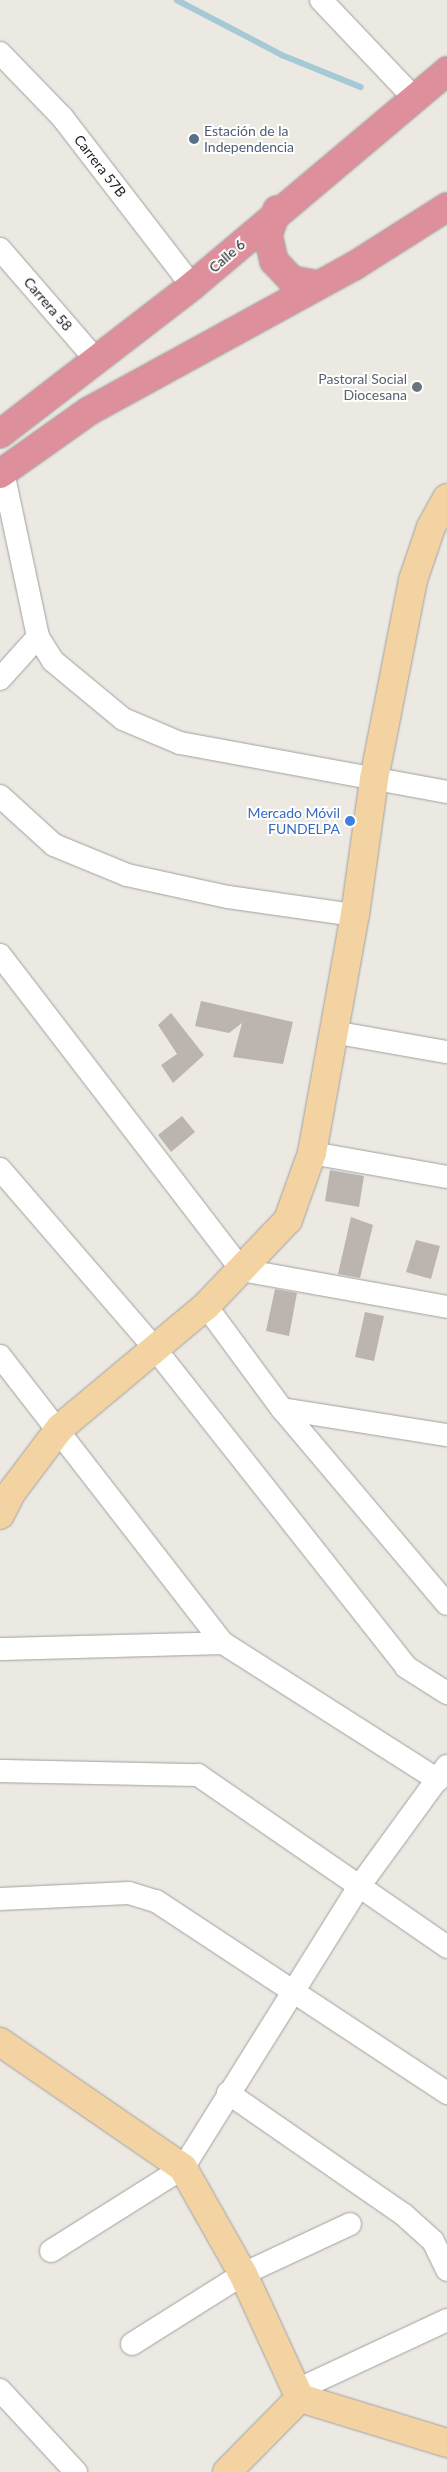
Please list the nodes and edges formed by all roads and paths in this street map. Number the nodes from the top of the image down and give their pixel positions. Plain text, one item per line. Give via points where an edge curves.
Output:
1 (321, 0) edge
2 (0, 53) edge
3 (447, 71) edge
4 (414, 98) junction
5 (277, 210) junction
6 (441, 217) edge
7 (0, 249) edge
8 (318, 285) junction
9 (192, 286) junction
10 (96, 360) junction
11 (0, 434) edge
12 (1, 473) edge
13 (447, 498) edge
14 (38, 637) junction
15 (0, 679) edge
16 (374, 779) junction
17 (447, 792) edge
18 (0, 796) edge
19 (355, 915) junction
20 (0, 955) edge
21 (333, 1032) junction
22 (447, 1052) edge
23 (312, 1153) junction
24 (0, 1170) edge
25 (447, 1177) edge
26 (242, 1270) junction
27 (206, 1306) junction
28 (447, 1307) edge
29 (156, 1350) junction
30 (0, 1356) edge
31 (282, 1408) junction
32 (60, 1428) junction
33 (447, 1435) edge
34 (4, 1501) edge
35 (422, 1573) junction
36 (447, 1577) edge
37 (447, 1604) edge
38 (223, 1643) junction
39 (0, 1649) edge
40 (447, 1693) edge
41 (0, 1770) edge
42 (443, 1773) edge
43 (358, 1888) junction
44 (0, 1899) edge
45 (447, 1947) edge
46 (293, 1993) junction
47 (0, 2042) edge
48 (228, 2093) junction
49 (447, 2093) edge
50 (183, 2168) junction
51 (350, 2224) dead end
52 (51, 2250) dead end
53 (447, 2270) edge
54 (243, 2274) junction
55 (447, 2320) edge
56 (132, 2344) dead end
57 (0, 2390) edge
58 (298, 2394) junction
59 (447, 2443) edge
60 (240, 2468) edge
61 (76, 2472) edge

1 - 4 street
2 - 9 street, Carrera 57B via 62,117
3 - 4 highway, Calle 6
4 - 5 highway, Calle 6
5 - 8 highway via 268,235 274,261 292,280
5 - 9 highway, Calle 6
6 - 8 highway
7 - 10 street, Carrera 58
8 - 12 highway via 89,412
9 - 10 highway, Calle 6
10 - 11 highway, Calle 6
12 - 14 street
13 - 16 main road via 431,527 413,580
14 - 15 street
14 - 16 street via 53,661 123,719 139,726 180,743
16 - 17 street
16 - 19 main road
18 - 19 street via 54,845 127,875 228,897
19 - 21 main road
20 - 26 street
21 - 22 street
21 - 23 main road
23 - 25 street
23 - 26 main road via 288,1220
24 - 29 street
26 - 27 main road
26 - 28 street
27 - 29 main road
27 - 31 street
29 - 32 main road
29 - 40 street via 406,1667
30 - 32 street
31 - 33 street
31 - 35 street
32 - 34 main road
32 - 38 street
35 - 36 street
35 - 37 street
38 - 39 street
38 - 42 street
41 - 43 street via 198,1774
42 - 43 street
43 - 45 street
43 - 46 street
44 - 46 street via 129,1893 156,1901
46 - 48 street
46 - 49 street
47 - 50 main road
48 - 50 street
48 - 53 street via 403,2214 433,2241
50 - 52 street
50 - 54 main road
51 - 54 street
54 - 56 street
54 - 58 main road
55 - 58 street
57 - 61 street
58 - 59 main road
58 - 60 main road

